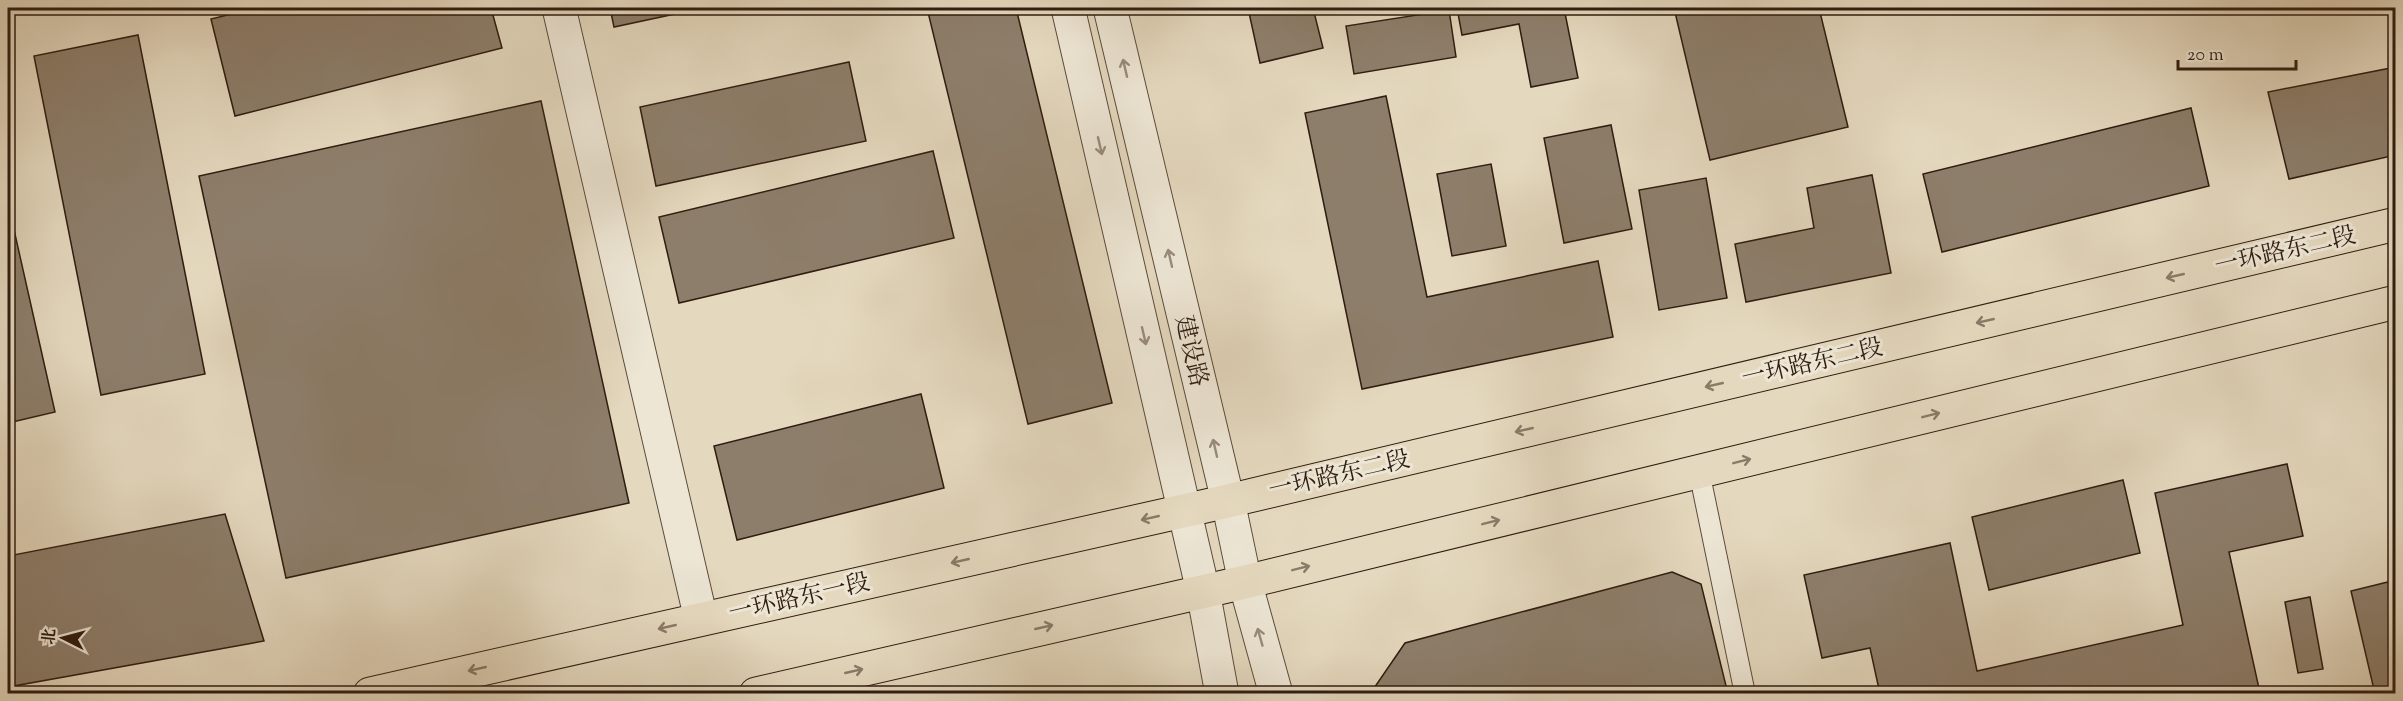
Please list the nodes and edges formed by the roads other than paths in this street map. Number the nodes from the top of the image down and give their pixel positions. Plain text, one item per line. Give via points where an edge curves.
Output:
1 (559, 8) edge
2 (1068, 8) edge
3 (1110, 8) edge
4 (2396, 224) edge
5 (2396, 302) edge
6 (1700, 471) junction
7 (1228, 501) junction
8 (1184, 510) junction
9 (1245, 582) junction
10 (1203, 591) junction
11 (701, 619) junction
12 (370, 693) edge
13 (756, 693) edge
14 (1222, 693) edge
15 (1276, 693) edge
16 (1746, 693) edge

1 - 11 street
2 -> 8 street, 建设路
7 -> 3 street, 建设路
4 -> 7 main road, 一环路东二段
6 -> 5 main road
9 -> 6 main road
6 - 16 lane
7 - 8 main road, 一环路东一段
7 - 9 street, 建设路
8 - 10 street, 建设路
8 -> 11 main road, 一环路东一段
9 - 10 main road
15 -> 9 street, 建设路
13 -> 10 main road
10 - 14 street, 建设路
11 -> 12 main road, 一环路东一段

